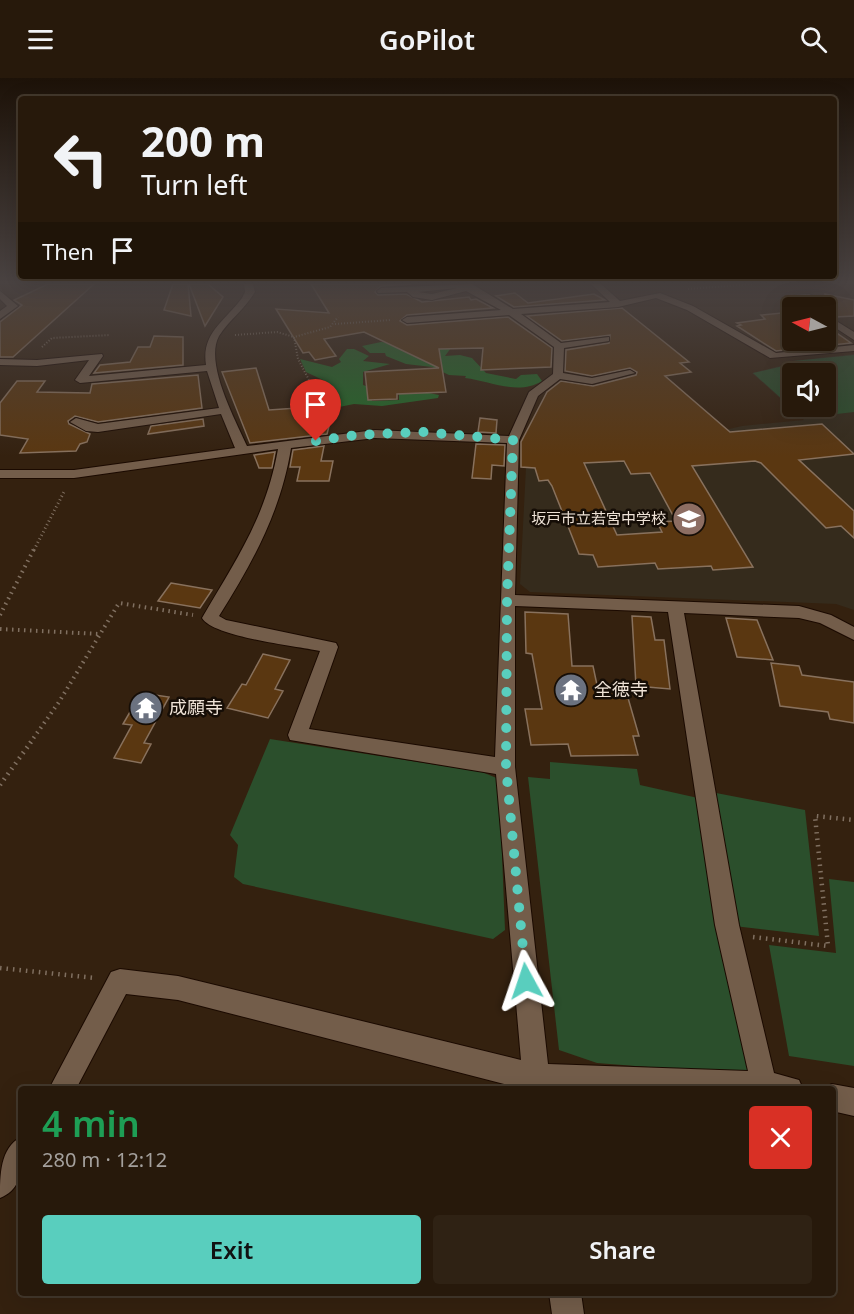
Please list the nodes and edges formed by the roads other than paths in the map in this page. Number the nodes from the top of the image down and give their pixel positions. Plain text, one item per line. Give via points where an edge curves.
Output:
1 (212, 342) edge
2 (554, 342) edge
3 (587, 342) edge
4 (749, 342) edge
5 (559, 346) junction
6 (854, 348) edge
7 (0, 362) edge
8 (210, 368) junction
9 (630, 373) dead end
10 (558, 375) junction
11 (227, 410) junction
12 (76, 422) dead end
13 (513, 440) junction
14 (285, 446) junction
15 (243, 452) junction
16 (0, 474) edge
17 (507, 600) junction
18 (675, 608) junction
19 (854, 634) edge
20 (506, 767) junction
21 (536, 1083) edge
22 (764, 1085) junction
23 (64, 1086) edge
24 (770, 1086) edge
25 (836, 1097) edge
26 (854, 1102) edge
27 (18, 1156) edge
28 (0, 1184) edge
29 (565, 1296) edge
30 (568, 1314) edge

1 - 8 street
2 - 5 street
3 - 5 street
4 - 6 street via 774,356
5 - 10 street
7 - 8 street via 24,364 98,356 80,380
8 - 11 street
9 - 10 street via 592,381
10 - 13 street via 533,394
11 - 12 street via 98,428
11 - 15 street
13 - 14 street via 405,432
13 - 17 street
14 - 15 street
14 - 20 street via 268,519 210,618 222,625 330,646 297,735
15 - 16 street via 74,474
17 - 18 street
17 - 20 street
18 - 19 street via 799,612 825,619
18 - 22 street via 729,934
20 - 21 street
21 - 22 street
21 - 23 street via 178,988 120,981
22 - 24 street
25 - 26 street
27 - 28 street
29 - 30 street

